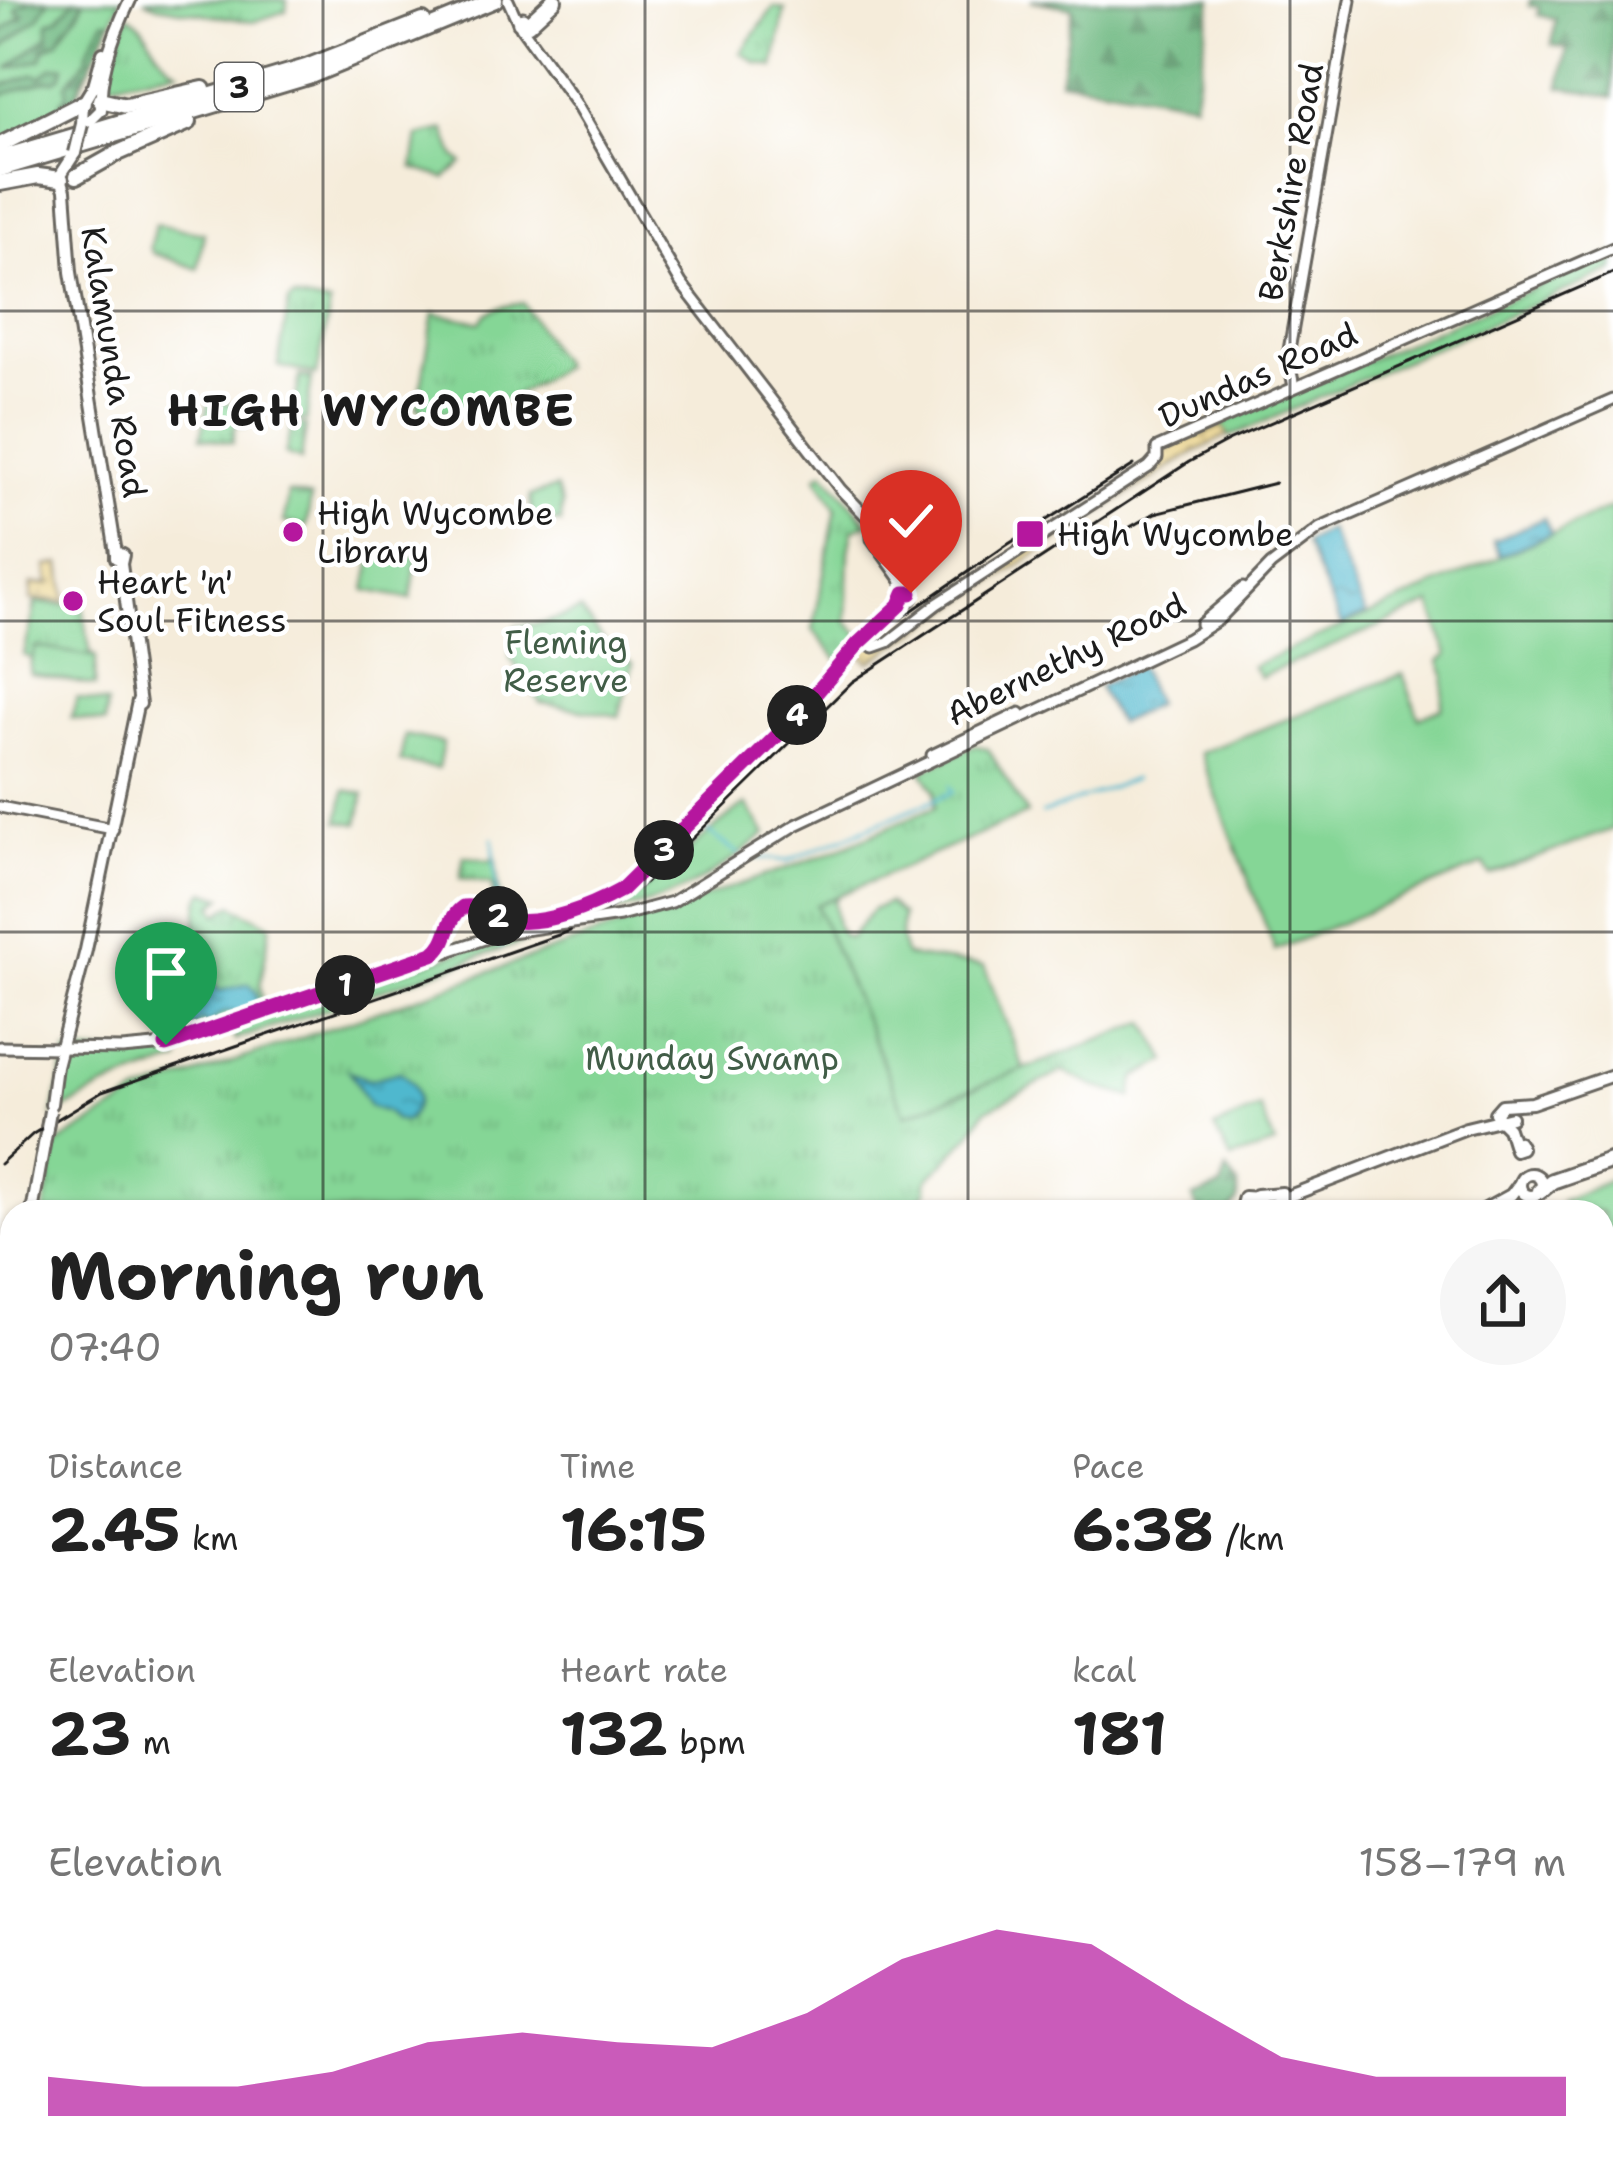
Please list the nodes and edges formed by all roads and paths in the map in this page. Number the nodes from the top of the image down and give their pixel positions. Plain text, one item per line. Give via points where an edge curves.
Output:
1 (127, 0) edge
2 (473, 0) edge
3 (495, 0) edge
4 (554, 0) edge
5 (1350, 0) edge
6 (512, 5) edge
7 (524, 23) junction
8 (392, 35) junction
9 (351, 62) junction
10 (90, 100) junction
11 (0, 145) edge
12 (0, 158) edge
13 (0, 169) edge
14 (71, 178) junction
15 (0, 183) edge
16 (1613, 248) edge
17 (1296, 387) junction
18 (1613, 398) edge
19 (838, 484) junction
20 (874, 542) junction
21 (118, 555) junction
22 (124, 579) junction
23 (123, 599) junction
24 (129, 619) junction
25 (129, 640) junction
26 (867, 641) junction
27 (136, 677) junction
28 (138, 701) junction
29 (127, 766) junction
30 (0, 807) edge
31 (112, 829) junction
32 (448, 946) junction
33 (403, 966) junction
34 (44, 1043) joint
35 (63, 1044) junction
36 (0, 1045) edge
37 (1613, 1078) edge
38 (51, 1108) junction
39 (1504, 1115) junction
40 (1613, 1158) edge
41 (1530, 1183) junction
42 (1256, 1195) junction
43 (34, 1200) edge
44 (1242, 1200) edge
45 (1261, 1200) edge
46 (1283, 1200) edge
47 (1501, 1200) edge
48 (1508, 1200) edge

1 - 10 main road, Kalamunda Road
2 - 8 highway, 3
3 - 9 highway, 3
4 - 7 highway
5 - 17 main road, Berkshire Road via 1288,356
6 - 7 main road
7 - 19 main road via 681,283
8 - 10 highway via 143,103
8 - 12 highway, 3
9 - 13 highway, 3
9 - 14 highway via 159,134
10 - 11 highway
10 - 14 main road, Kalamunda Road, bridge via 101,110 84,125
14 - 15 highway
14 - 21 main road, Kalamunda Road via 69,258
16 - 17 main road, Dundas Road
17 - 26 main road, Dundas Road via 1157,448 1149,467 895,636
18 - 32 main road, Abernethy Road via 1319,526 1189,639 796,825 692,892 643,911
19 - 20 main road via 871,522
19 - 20 main road via 875,515
20 - 26 main road, Dundas Road via 904,601
21 - 22 main road, Kalamunda Road
21 - 23 main road, Kalamunda Road
22 - 23 main road
22 - 24 main road, Kalamunda Road
23 - 25 main road, Kalamunda Road
24 - 25 main road
24 - 27 main road, Kalamunda Road
25 - 27 main road, Kalamunda Road
26 - 32 main road, Dundas Road via 624,888 529,920 466,906 453,916
27 - 28 main road, Kalamunda Road
28 - 29 main road, Kalamunda Road
28 - 29 main road, Kalamunda Road
29 - 31 main road, Kalamunda Road
30 - 31 main road
31 - 35 main road, Kalamunda Road
32 - 33 main road, Abernethy Road
32 - 33 main road, Abernethy Road
33 - 35 main road, Abernethy Road via 179,1040 144,1048
34 - 35 main road
34 - 36 main road, Abernethy Road
35 - 36 main road, Abernethy Road
35 - 38 main road, Kalamunda Road
35 - 38 main road, Kalamunda Road
37 - 39 main road
38 - 43 main road, Kalamunda Road, bridge
39 - 41 main road
39 - 42 main road via 1279,1194
39 - 46 main road
40 - 41 highway
41 - 47 main road
41 - 48 main road
42 - 44 main road
42 - 45 main road

